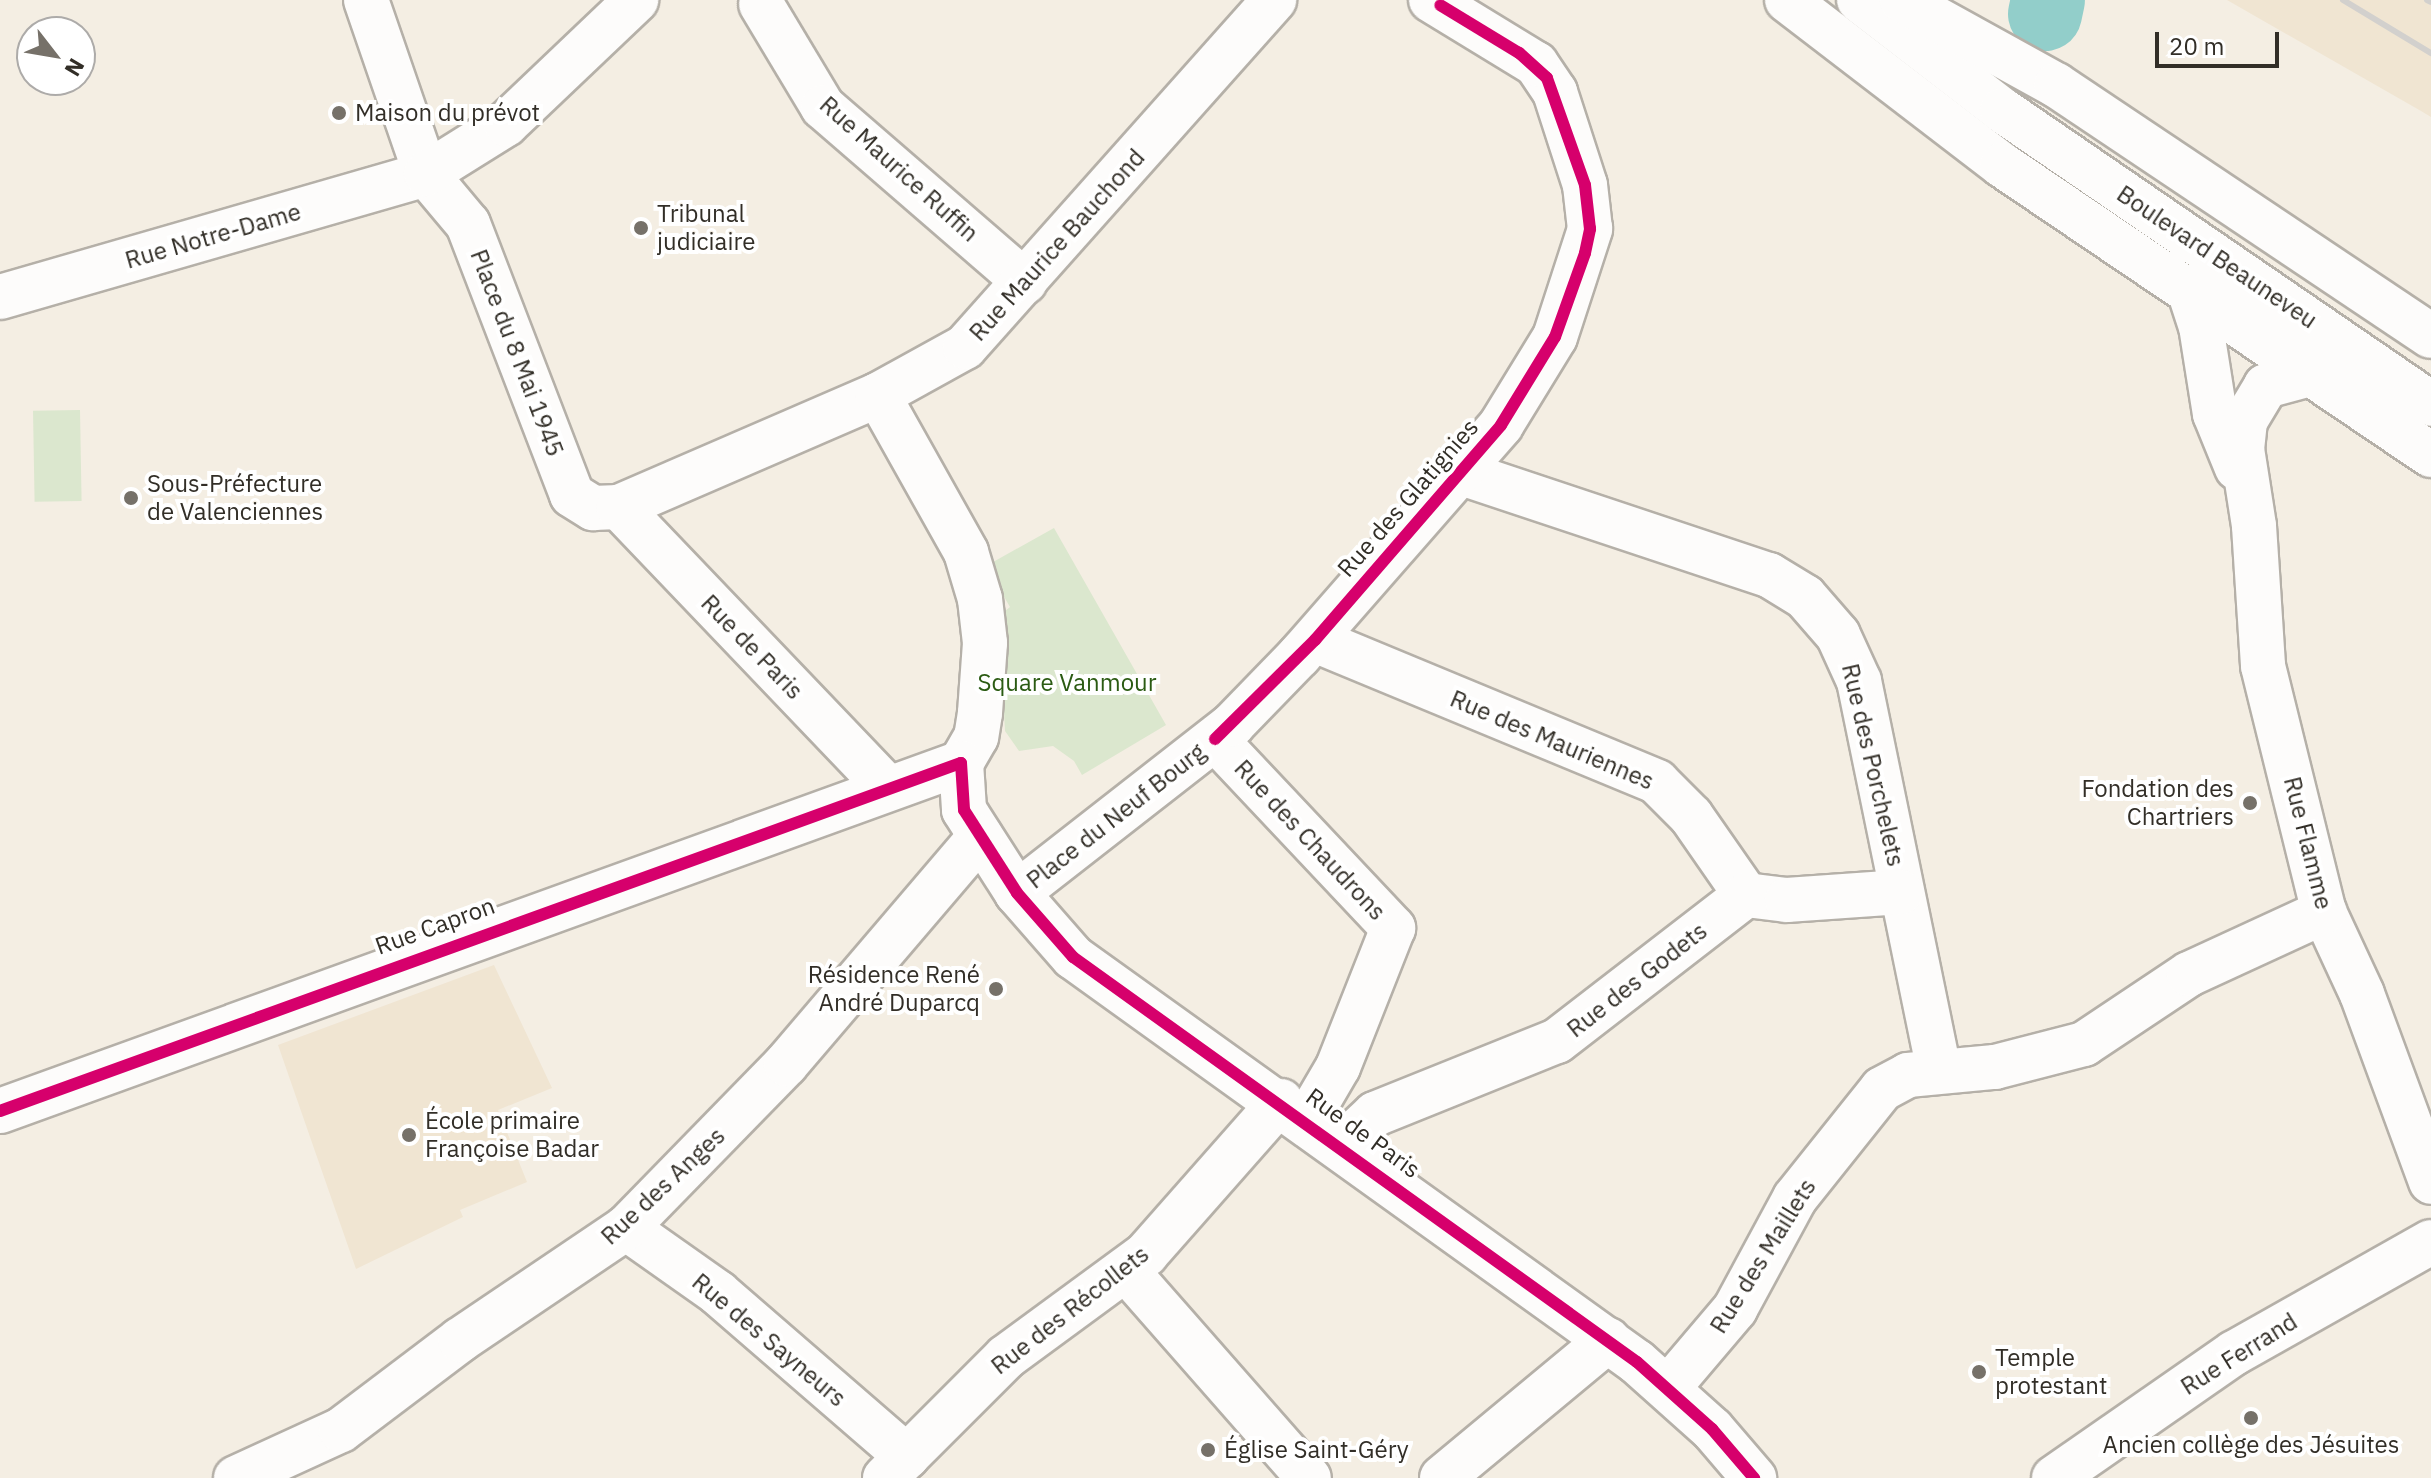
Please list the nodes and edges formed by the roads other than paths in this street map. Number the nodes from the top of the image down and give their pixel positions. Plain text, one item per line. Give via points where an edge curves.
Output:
1 (366, 0) edge
2 (636, 0) edge
3 (1274, 0) edge
4 (1431, 0) edge
5 (1787, 0) edge
6 (1810, 0) edge
7 (1859, 0) edge
8 (1902, 0) edge
9 (761, 4) dead end
10 (2002, 110) junction
11 (426, 174) junction
12 (1025, 282) junction
13 (2190, 293) junction
14 (0, 297) edge
15 (2431, 336) edge
16 (2310, 374) junction
17 (878, 395) junction
18 (2431, 404) edge
19 (2431, 455) edge
20 (1462, 473) junction
21 (2249, 488) junction
22 (619, 507) junction
23 (1315, 640) junction
24 (1215, 739) junction
25 (961, 763) junction
26 (886, 786) junction
27 (972, 824) junction
28 (1901, 892) junction
29 (1017, 893) junction
30 (1746, 895) junction
31 (2324, 912) junction
32 (1939, 1071) junction
33 (1294, 1110) junction
34 (0, 1111) edge
35 (1342, 1145) junction
36 (2431, 1182) edge
37 (626, 1228) junction
38 (2431, 1242) edge
39 (1126, 1270) junction
40 (1608, 1340) junction
41 (1668, 1388) junction
42 (896, 1468) edge
43 (247, 1476) edge
44 (1309, 1478) edge
45 (1442, 1478) edge
46 (1754, 1478) edge
47 (2054, 1478) edge

1 - 11 street
2 - 11 street, Rue Notre-Dame via 506,124
3 - 12 street, Rue Maurice Bauchond
4 - 20 street, Rue des Glatignies via 1519,53 1547,78 1585,185 1590,229 1541,363
5 - 13 street via 1953,130
6 - 10 street, Boulevard Beauneveu
7 - 10 street, Boulevard Beauneveu
8 - 15 street via 2039,74
9 - 12 street, Rue Maurice Ruffin via 823,107
10 - 18 street, Boulevard Beauneveu
11 - 14 street, Rue Notre-Dame
11 - 22 street, Place du 8 Mai 1945 via 468,224 572,495 593,508
12 - 17 street, Rue Maurice Bauchond via 965,347
13 - 16 street
13 - 21 street, Rue Flamme via 2221,434
16 - 19 street
16 - 21 street, Rue Flamme via 2279,379 2250,408 2242,449
17 - 22 street, Rue Maurice Bauchond
17 - 25 street via 966,552 980,599 985,643 980,713 976,737
20 - 23 street, Rue des Glatignies
20 - 28 street, Rue des Porchelets via 1769,575 1805,597 1838,635 1854,665
21 - 31 street, Rue Flamme via 2263,666
22 - 26 street, Rue de Paris
23 - 24 street, Rue des Glatignies
23 - 30 street, Rue des Mauriennes via 1657,782 1691,816
24 - 29 street, Place du Neuf Bourg
24 - 33 street, Rue des Chaudrons via 1393,928 1334,1075
25 - 26 street
25 - 27 street
26 - 34 street, Rue Capron
27 - 29 street, Rue de Paris
27 - 37 street, Rue des Anges via 786,1064
28 - 30 street via 1787,900
28 - 32 street, Rue des Porchelets
29 - 33 street, Rue de Paris via 1073,957
30 - 35 street, Rue des Godets via 1557,1041 1375,1114
31 - 32 street, Rue des Maillets via 2189,974 2084,1044 1995,1067
31 - 36 street, Rue Flamme
32 - 41 street, Rue des Maillets via 1908,1075 1870,1100 1795,1198 1735,1309
33 - 35 street, Rue de Paris
33 - 39 street, Rue des Récollets
35 - 40 street, Rue de Paris
37 - 42 street, Rue des Sayneurs via 727,1300
37 - 43 street, Rue des Anges via 460,1340 341,1430
38 - 47 street, Rue Ferrand via 2234,1353
39 - 42 street, Rue des Récollets via 1006,1357
39 - 44 street
40 - 41 street, Rue de Paris
40 - 45 street
41 - 46 street, Rue de Paris via 1725,1441

